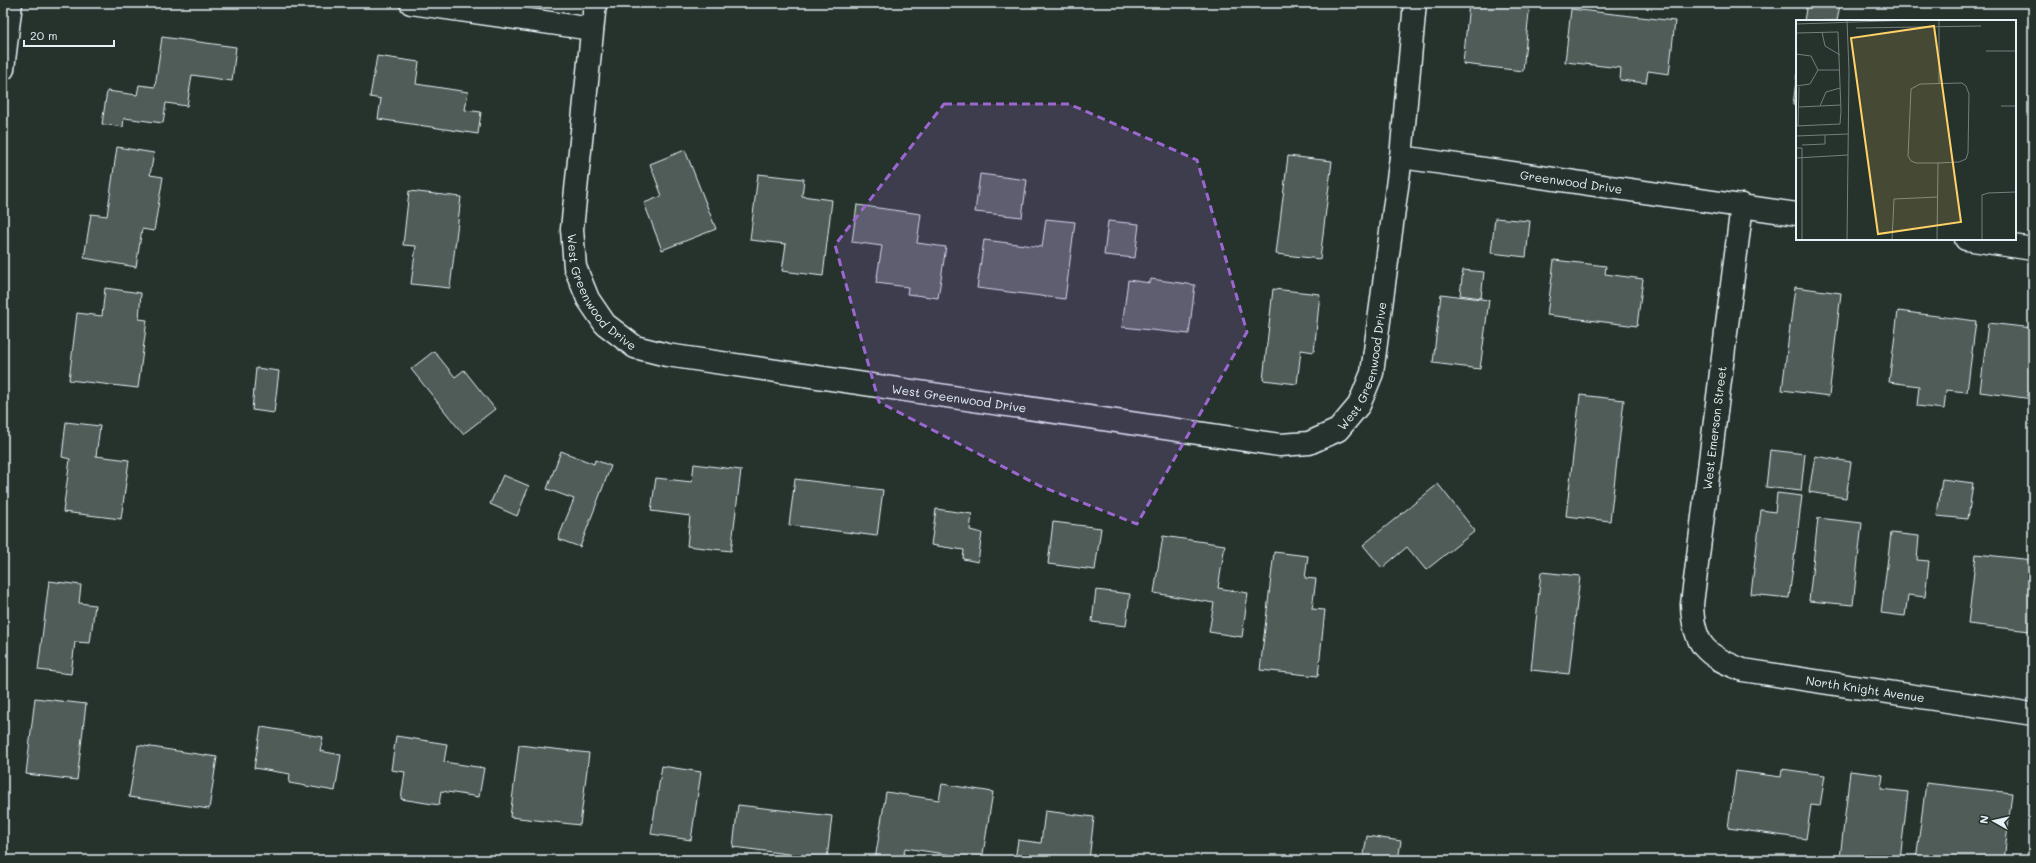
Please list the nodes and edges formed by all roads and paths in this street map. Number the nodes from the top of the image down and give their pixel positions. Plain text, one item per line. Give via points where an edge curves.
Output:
1 (11, 3) edge
2 (412, 3) edge
3 (594, 3) edge
4 (1415, 3) edge
5 (592, 29) junction
6 (3, 69) edge
7 (1401, 158) junction
8 (1742, 206) junction
9 (1796, 214) edge
10 (1973, 240) edge
11 (2033, 249) edge
12 (1703, 648) joint
13 (2033, 714) edge

1 - 6 street
2 - 5 street
3 - 5 street, West Greenwood Drive
4 - 7 street, West Greenwood Drive
5 - 7 street, West Greenwood Drive via 572,229 575,267 588,299 605,324 635,347 667,355 1280,445 1310,443 1338,430 1359,405 1372,373
7 - 8 street, Greenwood Drive
8 - 9 street, Greenwood Drive
8 - 12 street, West Emerson Street via 1692,604 1693,623
10 - 11 street
12 - 13 street, North Knight Avenue via 1720,662 1743,670

